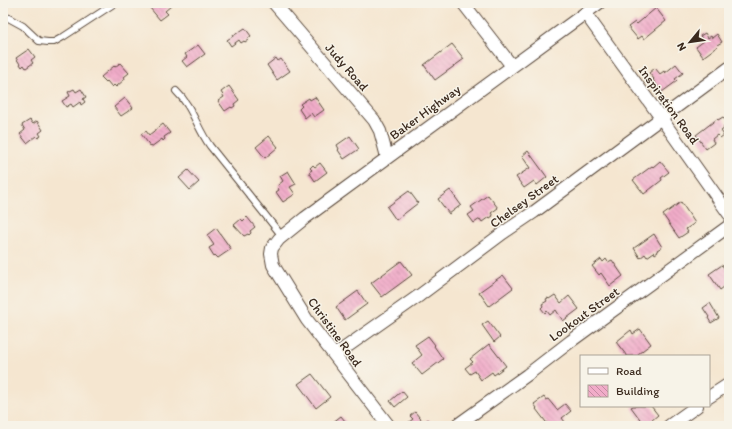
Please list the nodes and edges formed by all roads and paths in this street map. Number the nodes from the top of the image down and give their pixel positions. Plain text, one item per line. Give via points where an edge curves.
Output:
1 (115, 3) edge
2 (274, 3) edge
3 (463, 3) edge
4 (599, 3) edge
5 (585, 13) junction
6 (3, 15) edge
7 (512, 66) junction
8 (729, 68) edge
9 (176, 91) dead end
10 (661, 118) junction
11 (388, 157) junction
12 (729, 214) edge
13 (729, 226) edge
14 (282, 236) junction
15 (272, 248) joint
16 (335, 356) junction
17 (729, 384) edge
18 (710, 396) edge
19 (695, 407) edge
20 (389, 426) edge
21 (456, 426) edge
22 (669, 426) edge

1 - 6 lane via 54,42 39,41 23,26
2 - 11 street, Judy Road via 374,120
3 - 7 street
4 - 5 street, Baker Highway
5 - 7 street, Baker Highway
5 - 10 street, Inspiration Road
7 - 11 street, Baker Highway
8 - 10 street, Chelsey Street
9 - 14 lane via 185,102 204,138
10 - 12 street, Inspiration Road
10 - 16 street, Chelsey Street
11 - 14 street, Baker Highway
13 - 21 street, Lookout Street
14 - 15 street, Baker Highway
15 - 16 street, Christine Road via 273,265 307,320
16 - 20 street, Christine Road
17 - 18 street
19 - 22 street

